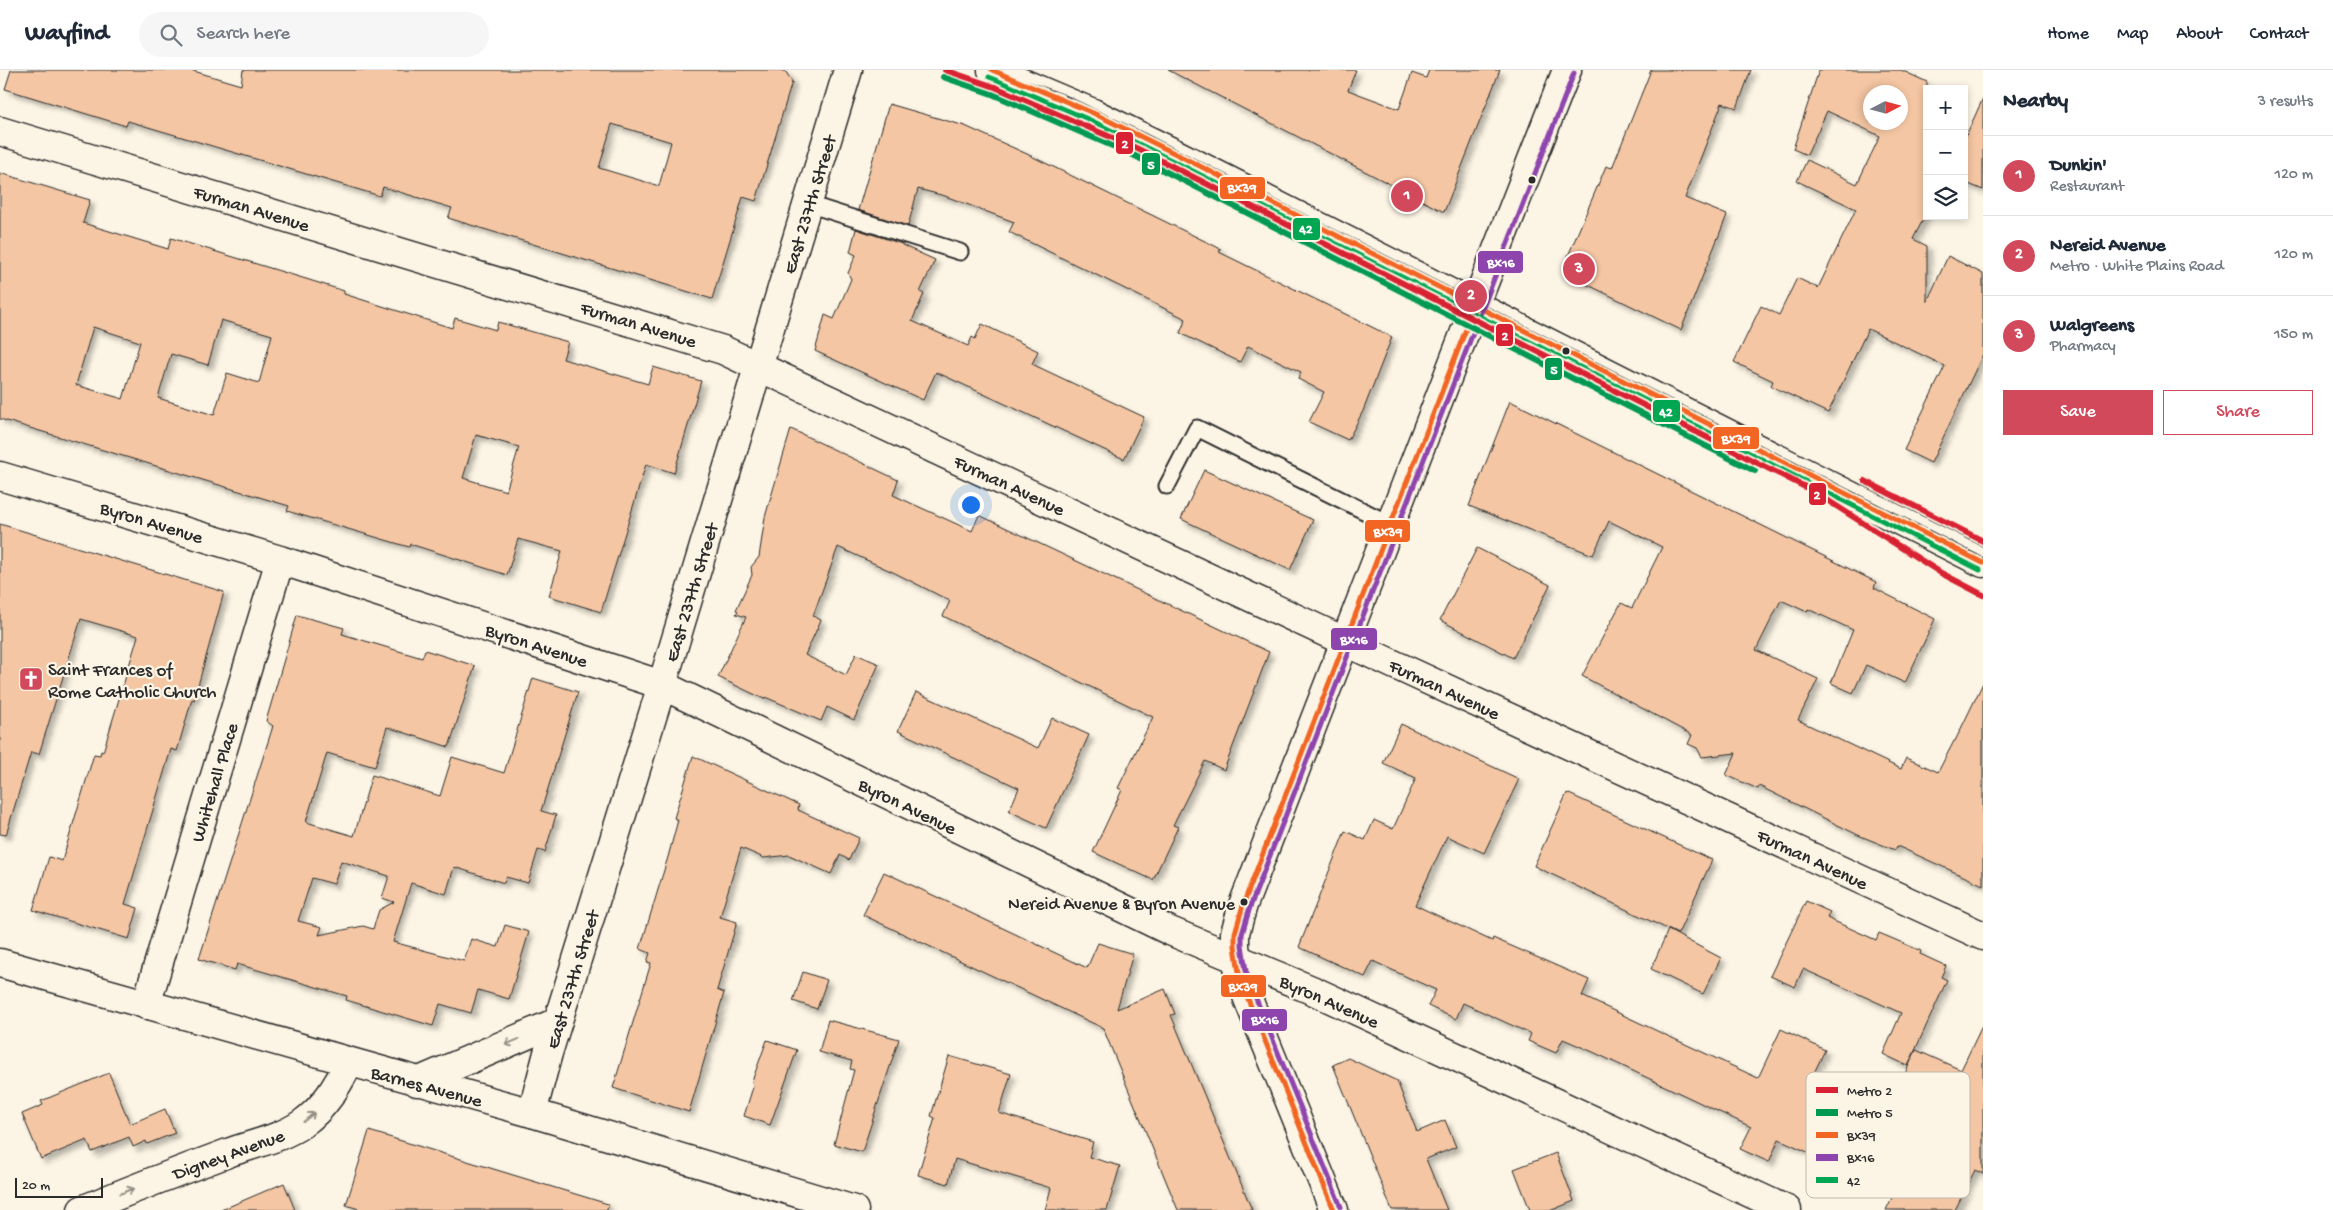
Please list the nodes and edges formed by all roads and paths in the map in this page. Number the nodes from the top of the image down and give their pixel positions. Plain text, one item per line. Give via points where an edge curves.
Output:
1 (848, 70) edge
2 (992, 70) edge
3 (1567, 70) edge
4 (0, 131) edge
5 (808, 204) junction
6 (960, 252) dead end
7 (1475, 306) junction
8 (758, 365) junction
9 (0, 476) edge
10 (1167, 486) dead end
11 (1390, 524) junction
12 (280, 560) junction
13 (1983, 563) edge
14 (1345, 641) junction
15 (662, 685) junction
16 (1983, 936) edge
17 (1236, 960) junction
18 (0, 963) edge
19 (146, 1005) junction
20 (557, 1022) junction
21 (349, 1063) junction
22 (417, 1082) junction
23 (532, 1113) junction
24 (82, 1210) edge
25 (854, 1210) edge
26 (1334, 1210) edge
27 (1787, 1210) edge

1 - 5 street, East 237th Street
2 - 7 street via 1138,135
3 - 7 street
4 - 8 street, Furman Avenue via 705,343
5 - 6 lane
5 - 8 street, East 237th Street
7 - 11 street
7 - 13 street
8 - 14 street, Furman Avenue
8 - 15 street, East 237th Street
9 - 12 street, Byron Avenue
10 - 11 lane via 1197,428
11 - 14 street
12 - 15 street, Byron Avenue
12 - 19 street, Whitehall Place
14 - 16 street, Furman Avenue
14 - 17 street via 1243,905 1235,933
15 - 17 street, Byron Avenue
15 - 20 street, East 237th Street
17 - 26 street via 1248,999
17 - 27 street, Byron Avenue via 1314,990
18 - 19 street, Barnes Avenue
19 - 21 street, Barnes Avenue
20 -> 22 street
20 - 23 street, East 237th Street
21 - 22 street, Barnes Avenue
24 -> 21 street, Digney Avenue via 302,1124 333,1094
22 - 23 street, Barnes Avenue
23 - 25 street, Barnes Avenue

